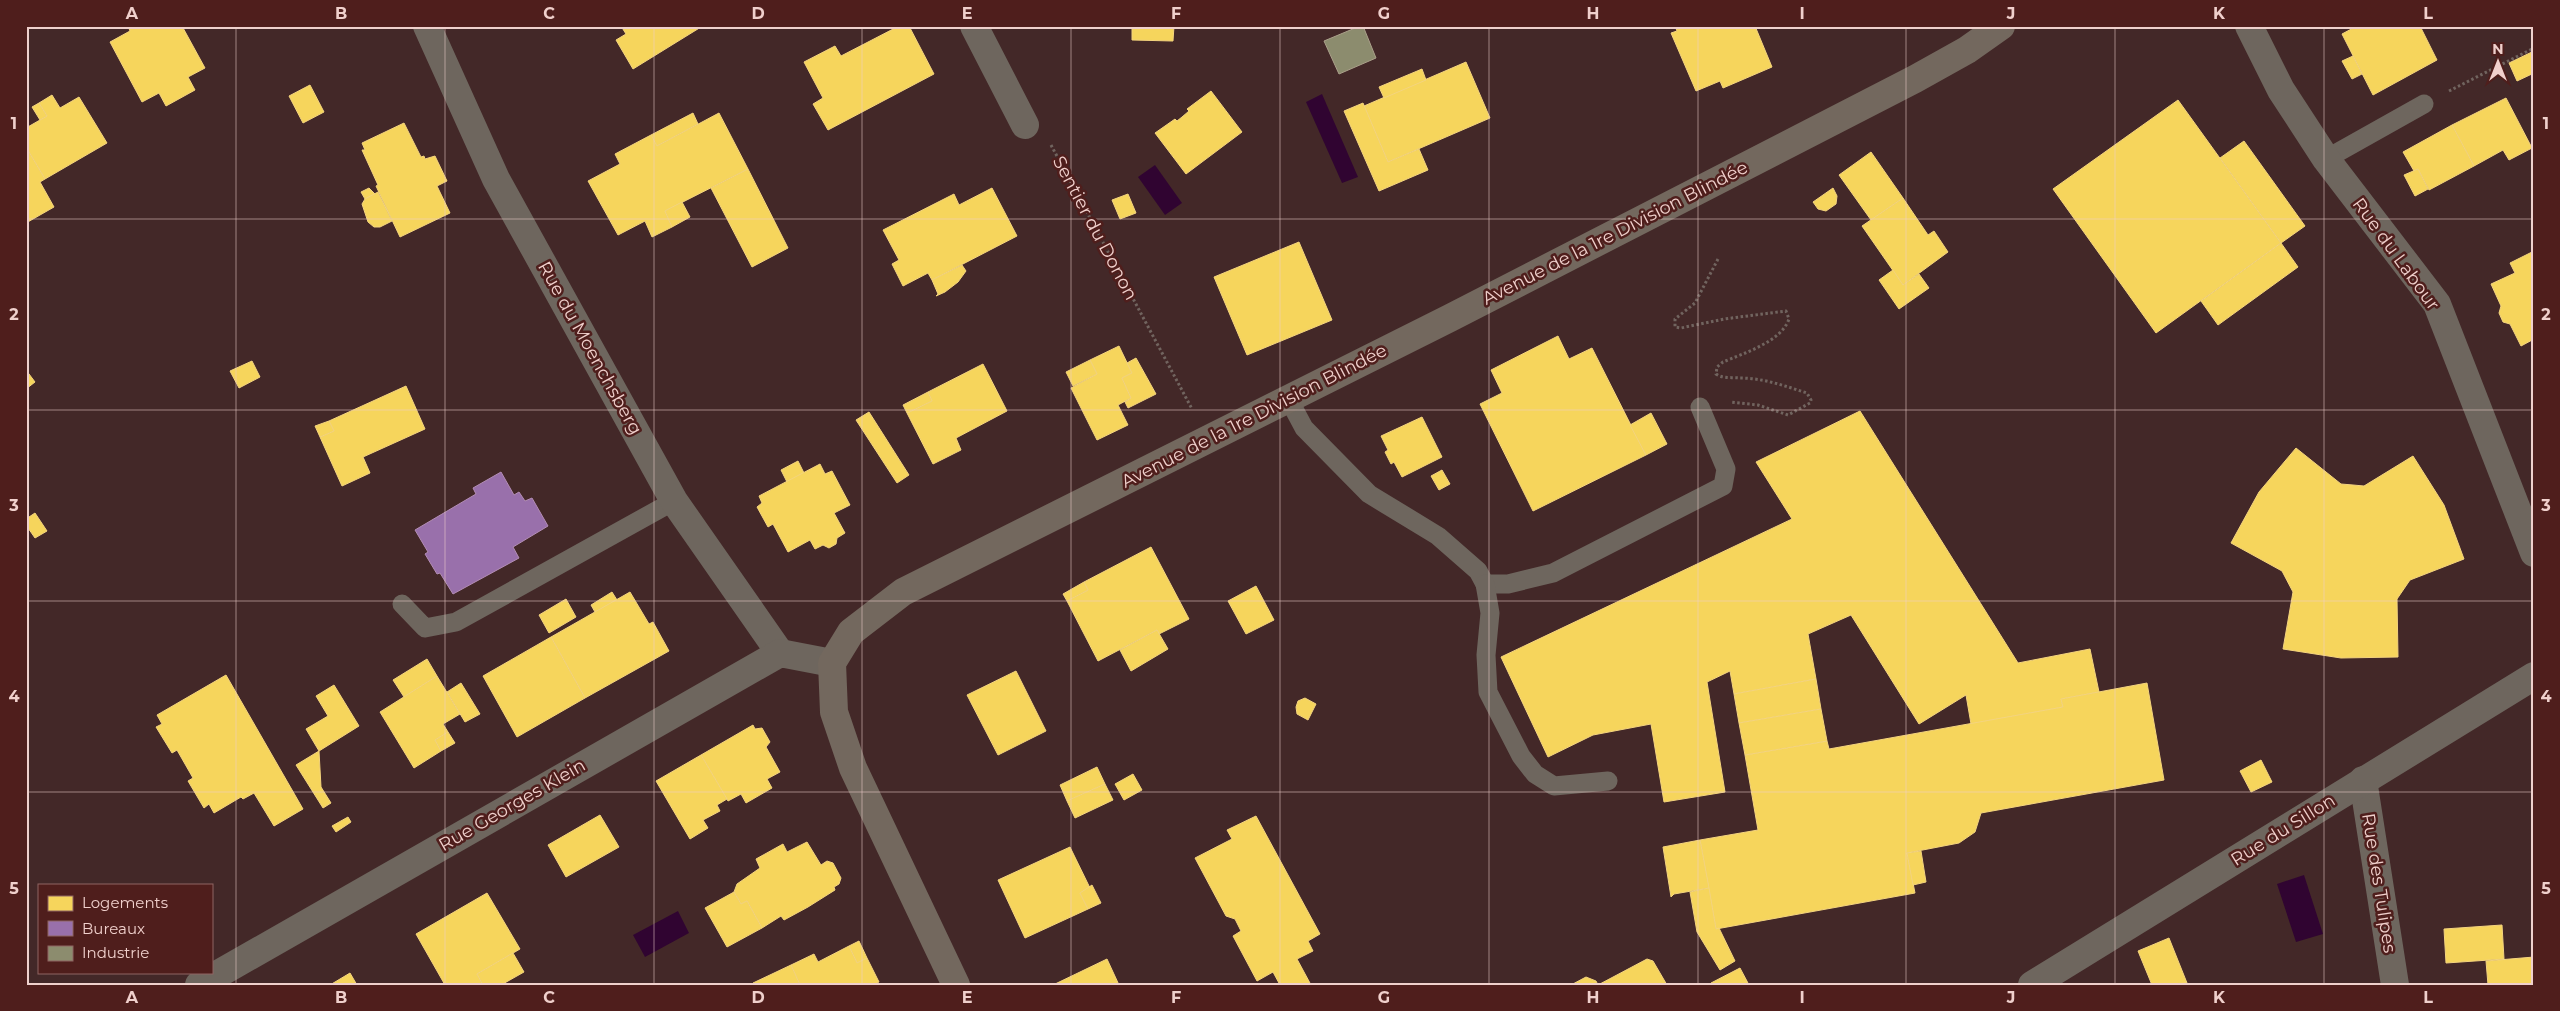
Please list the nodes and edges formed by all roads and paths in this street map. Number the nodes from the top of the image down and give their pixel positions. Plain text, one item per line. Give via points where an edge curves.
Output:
1 (427, 26) edge
2 (974, 26) edge
3 (2000, 26) edge
4 (2249, 26) edge
5 (2534, 48) edge
6 (2424, 104) joint
7 (1025, 125) joint
8 (2326, 160) junction
9 (1718, 259) dead end
10 (1288, 398) junction
11 (1700, 407) joint
12 (1208, 438) junction
13 (674, 501) junction
14 (2534, 553) edge
15 (1485, 584) junction
16 (402, 604) dead end
17 (780, 653) junction
18 (832, 663) junction
19 (2534, 676) edge
20 (2363, 780) junction
21 (1608, 781) dead end
22 (199, 985) edge
23 (956, 985) edge
24 (2032, 985) edge
25 (2395, 985) edge

1 - 13 street, Rue du Moenchsberg via 496,179
2 - 7 street
3 - 10 main road, Avenue de la 1re Division Blindée via 1967,50 1906,83
4 - 8 street, Rue du Labour via 2281,90
5 - 6 path
6 - 8 lane
7 - 12 path, Sentier du Donon via 1046,136
8 - 14 street, Rue du Labour via 2437,304
9 - 11 path via 1695,303 1675,319 1674,326 1681,328 1786,311 1789,319 1780,332 1723,362 1717,367 1716,374 1772,382 1807,393 1811,400 1788,415 1737,402
10 - 12 main road, Avenue de la 1re Division Blindée
10 - 15 lane via 1304,428 1369,494 1438,536 1478,570
11 - 15 lane via 1726,469 1723,486 1552,572 1508,584
12 - 18 main road, Avenue de la 1re Division Blindée via 903,592 851,632
13 - 16 lane via 456,622 426,628
13 - 17 street, Rue du Moenchsberg
15 - 21 lane via 1490,613 1486,655 1488,692 1521,756 1535,774 1554,786
17 - 18 street
17 - 22 street, Rue Georges Klein
18 - 23 main road via 834,712 853,768
19 - 20 street, Rue du Sillon
20 - 24 street, Rue du Sillon
20 - 25 street, Rue des Tulipes

